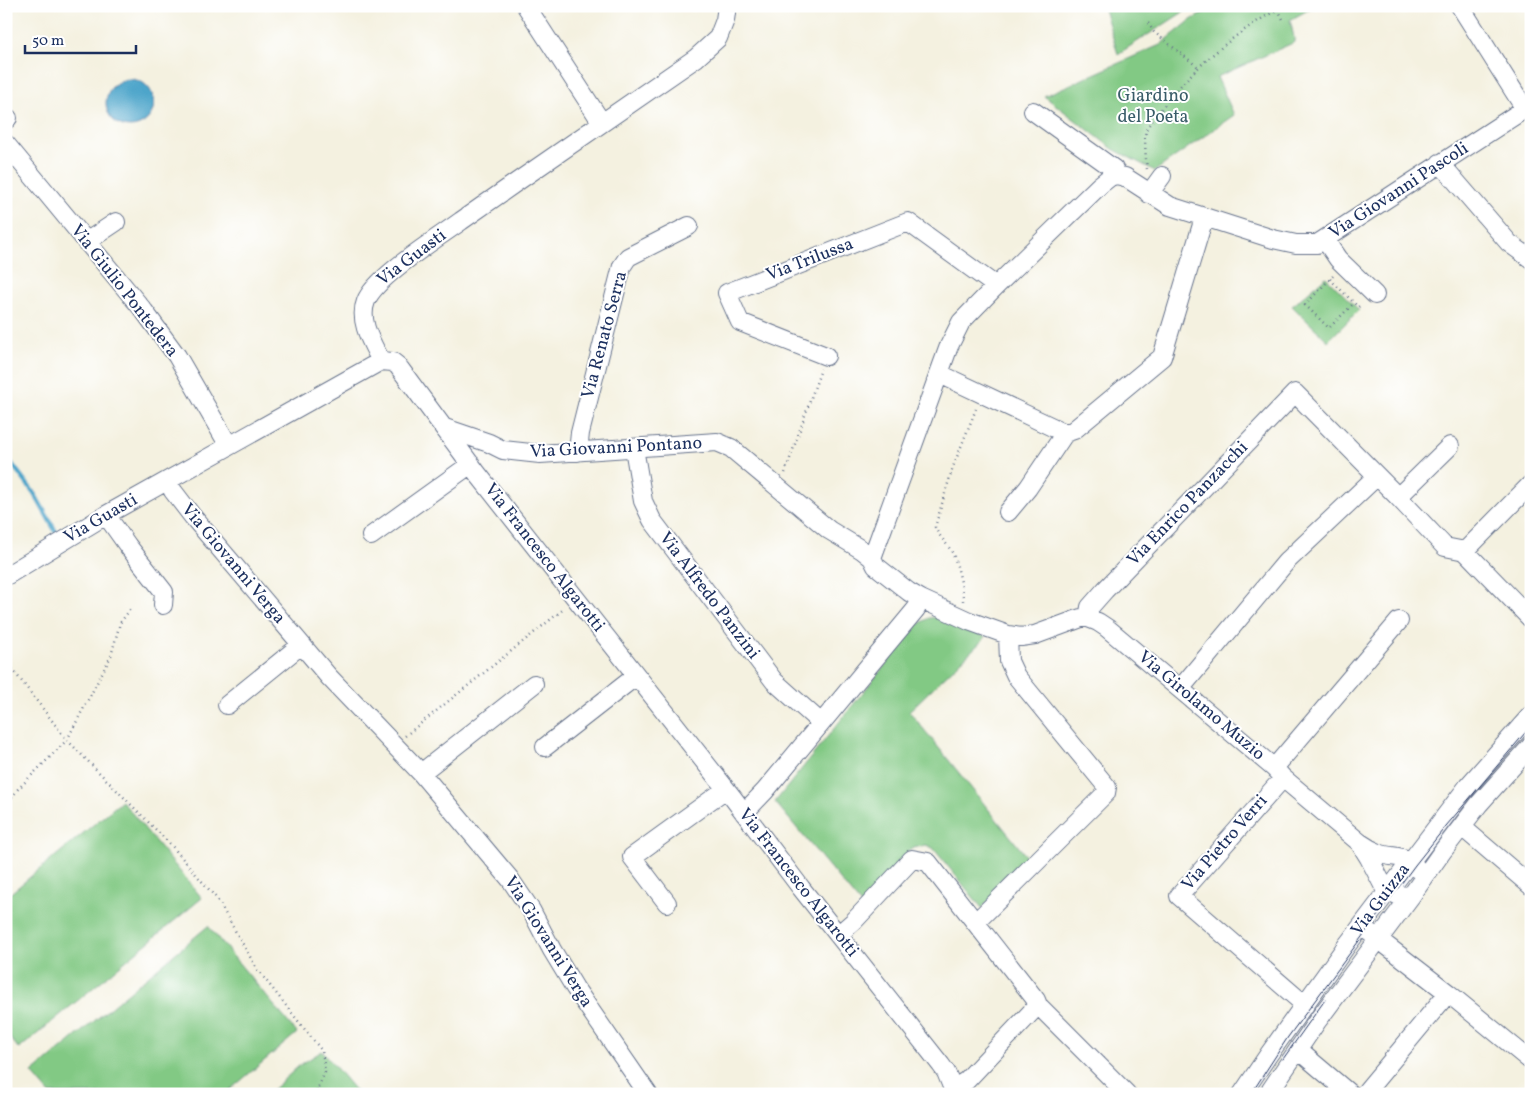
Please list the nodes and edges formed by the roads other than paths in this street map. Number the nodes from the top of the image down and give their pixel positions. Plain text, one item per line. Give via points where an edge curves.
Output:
1 (526, 6) edge
2 (728, 6) edge
3 (1460, 6) edge
4 (1528, 107) edge
5 (1033, 111) dead end
6 (602, 123) junction
7 (6, 144) edge
8 (1440, 163) junction
9 (1116, 175) junction
10 (1204, 218) junction
11 (116, 222) dead end
12 (689, 226) dead end
13 (1325, 240) junction
14 (86, 242) junction
15 (1531, 259) edge
16 (996, 286) junction
17 (1375, 295) dead end
18 (826, 356) road end
19 (380, 361) junction
20 (940, 374) junction
21 (445, 428) junction
22 (1065, 433) junction
23 (229, 446) junction
24 (1450, 446) dead end
25 (634, 448) junction
26 (578, 452) junction
27 (471, 464) junction
28 (1377, 476) junction
29 (168, 481) junction
30 (1531, 484) edge
31 (1398, 497) junction
32 (1008, 512) dead end
33 (106, 514) junction
34 (370, 536) dead end
35 (1464, 551) junction
36 (872, 558) junction
37 (6, 576) edge
38 (921, 599) junction
39 (163, 605) dead end
40 (1088, 618) junction
41 (1531, 619) edge
42 (1399, 621) dead end
43 (1008, 635) junction
44 (1036, 636) junction
45 (301, 645) junction
46 (1013, 670) junction
47 (636, 676) junction
48 (534, 684) dead end
49 (1180, 689) junction
50 (227, 705) dead end
51 (1531, 716) edge
52 (821, 723) junction
53 (1531, 746) edge
54 (545, 747) dead end
55 (421, 773) junction
56 (1278, 773) junction
57 (726, 789) junction
58 (744, 813) junction
59 (1462, 827) junction
60 (1358, 842) junction
61 (1411, 861) junction
62 (1422, 880) junction
63 (1531, 886) edge
64 (1388, 892) junction
65 (1411, 896) junction
66 (667, 903) dead end
67 (976, 922) junction
68 (1362, 926) junction
69 (838, 935) junction
70 (1379, 939) junction
71 (1448, 993) junction
72 (1038, 1005) junction
73 (1305, 1005) junction
74 (1298, 1050) junction
75 (1531, 1061) edge
76 (954, 1091) edge
77 (648, 1094) edge
78 (1127, 1094) edge
79 (1242, 1094) edge
80 (1268, 1094) edge
81 (1350, 1094) edge
82 (1364, 1094) edge

1 - 6 street
2 - 6 street, Via Guasti via 718,38 696,58
3 - 4 street, Via Giovanni Pascoli
4 - 8 street, Via Giovanni Pascoli
5 - 9 street, Via Giovanni Pascoli via 1114,169
6 - 19 street, Via Guasti via 373,287 366,299 363,319
7 - 14 street, Via Giulio Pontedera
8 - 13 street, Via Giovanni Pascoli
8 - 15 street via 1510,243
9 - 10 street, Via Giovanni Pascoli via 1156,184 1170,206
9 - 16 street via 1100,185
10 - 13 street, Via Giovanni Pascoli via 1296,244 1317,244
10 - 22 street via 1162,357 1074,430
11 - 14 street
12 - 26 street, Via Renato Serra via 628,257 622,266
13 - 17 street
14 - 23 street, Via Giulio Pontedera via 177,356
16 - 18 street, Via Trilussa via 908,222 727,293 740,322
16 - 20 street via 961,322
19 - 21 street, Via Francesco Algarotti via 396,364
19 - 23 street, Via Guasti
20 - 22 street
20 - 36 street
21 - 26 street, Via Giovanni Pontano via 503,450 540,454
21 - 27 street, Via Francesco Algarotti
22 - 32 street
23 - 29 street, Via Guasti
24 - 31 street
25 - 26 street, Via Giovanni Pontano
25 - 36 street, Via Giovanni Pontano via 717,442 731,448 829,530
25 - 52 street, Via Alfredo Panzini via 642,501 652,520 774,681
27 - 34 street
27 - 47 street, Via Francesco Algarotti
28 - 31 street
28 - 40 street, Via Enrico Panzacchi via 1294,393 1105,590 1090,607
28 - 49 street via 1286,562
29 - 33 street, Via Guasti
29 - 45 street, Via Giovanni Verga via 193,517
30 - 35 street
31 - 35 street via 1445,547
33 - 37 street, Via Guasti
33 - 39 street via 164,592
35 - 41 street
36 - 38 street, Via Giovanni Pontano via 876,566
38 - 43 street, Via Giovanni Pontano
38 - 52 street
40 - 44 street via 1073,620
40 - 49 street, Via Girolamo Muzio via 1108,628
42 - 56 street
43 - 44 street
43 - 46 street via 1009,661
44 - 46 street via 1017,659
45 - 50 street
45 - 55 street, Via Giovanni Verga
46 - 67 street via 1107,787 1106,794
47 - 54 street
47 - 57 street, Via Francesco Algarotti
48 - 55 street
49 - 56 street, Via Girolamo Muzio
51 - 61 street, Via Guizza via 1468,786
52 - 58 street
53 - 59 street, Via Guizza
55 - 77 street, Via Giovanni Verga via 510,879 571,982
56 - 60 street, Via Girolamo Muzio
56 - 73 street, Via Pietro Verri via 1179,896
57 - 58 street, Via Francesco Algarotti
57 - 66 street via 632,857
58 - 69 street, Via Francesco Algarotti
59 - 62 street, Via Guizza
59 - 63 street
60 - 61 street via 1384,855
60 - 64 street, Via Girolamo Muzio
61 - 62 street
61 - 64 street, Via Guizza
62 - 65 street, Via Guizza
64 - 65 street
64 - 68 street, Via Guizza
65 - 70 street, Via Guizza
67 - 69 street via 928,862 912,858
67 - 72 street
68 - 70 street
68 - 73 street, Via Guizza
69 - 76 street, Via Francesco Algarotti via 941,1065
70 - 71 street
70 - 74 street, Via Guizza
71 - 75 street
71 - 82 street
72 - 76 street
72 - 78 street
73 - 79 street, Via Guizza
74 - 80 street, Via Guizza
74 - 81 street

